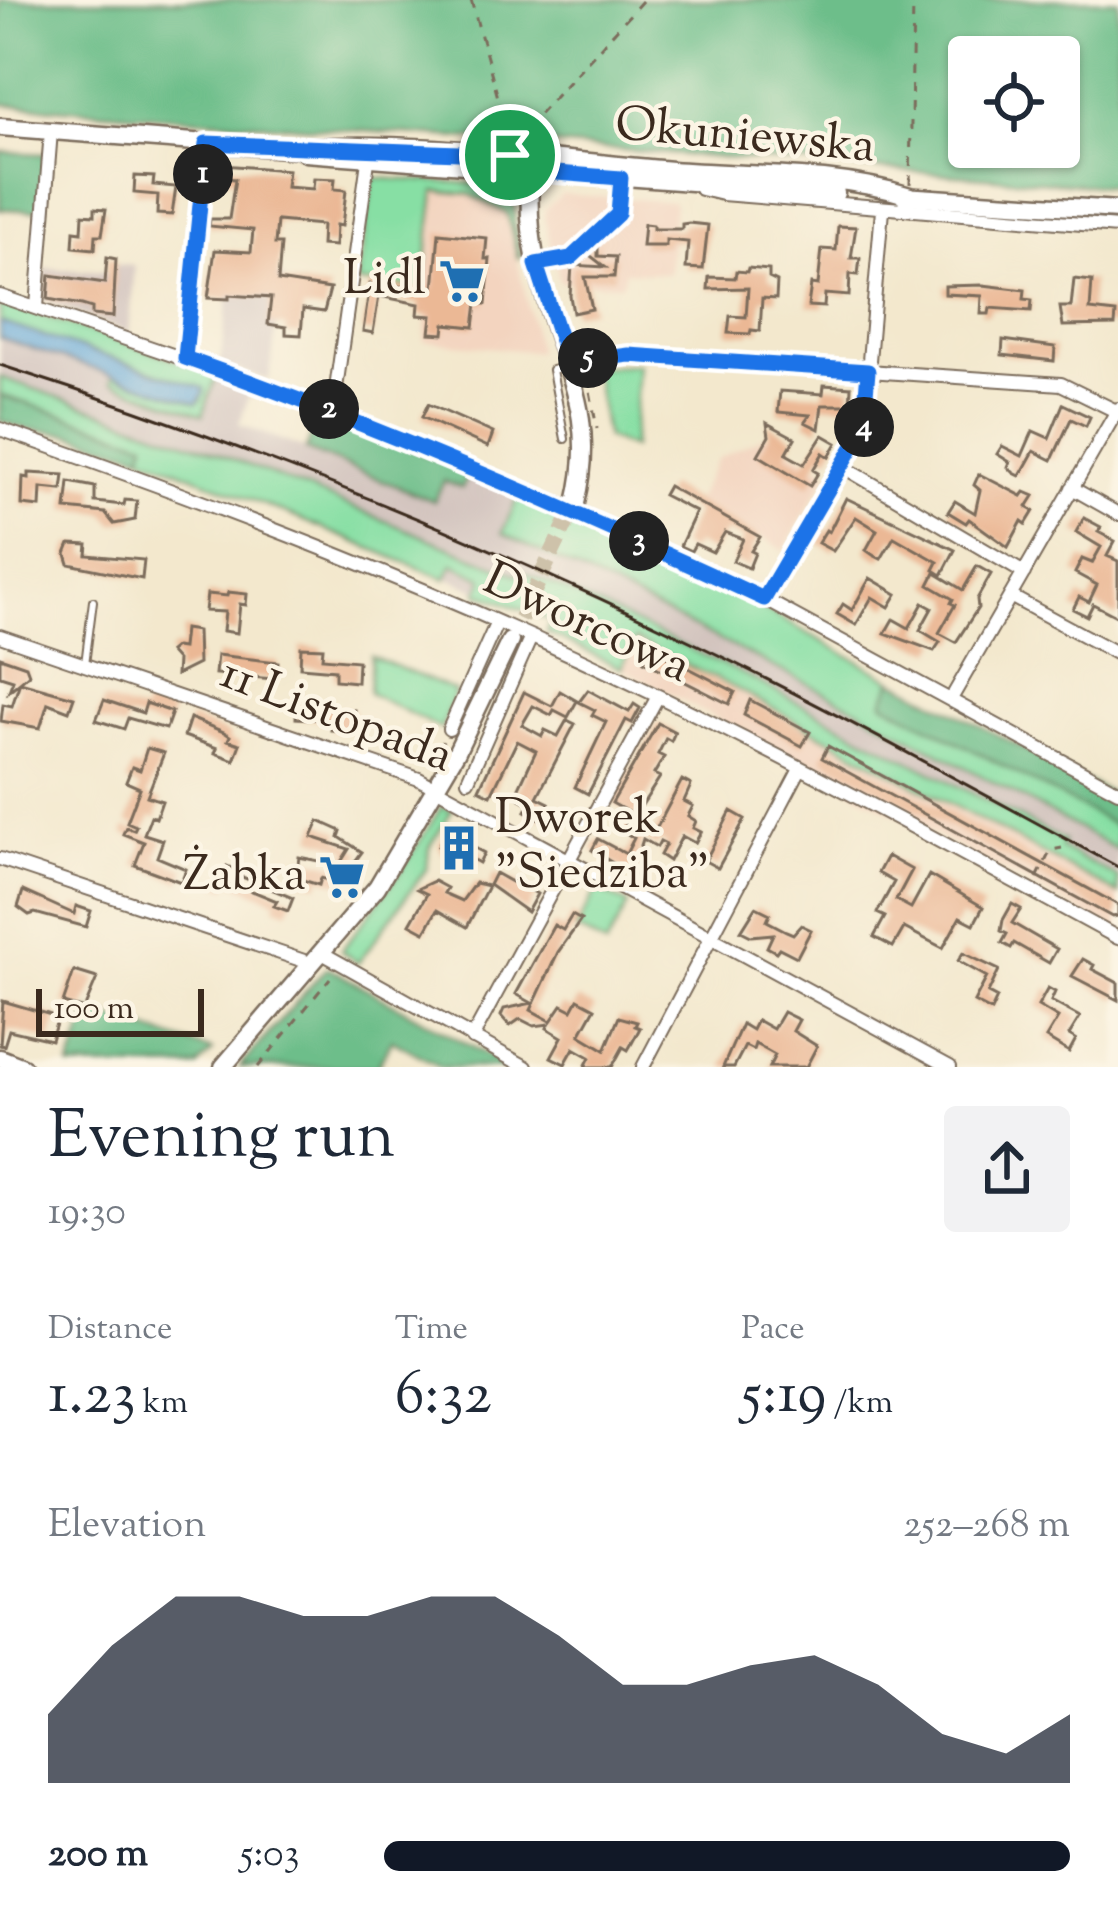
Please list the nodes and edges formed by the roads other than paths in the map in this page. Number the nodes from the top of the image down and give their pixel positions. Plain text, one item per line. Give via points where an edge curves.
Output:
1 (0, 128) edge
2 (51, 131) junction
3 (206, 143) junction
4 (286, 149) junction
5 (368, 161) junction
6 (532, 165) junction
7 (641, 167) junction
8 (621, 178) junction
9 (676, 182) junction
10 (910, 196) junction
11 (882, 210) junction
12 (1118, 210) edge
13 (1118, 227) edge
14 (536, 264) junction
15 (0, 296) edge
16 (37, 308) junction
17 (185, 358) junction
18 (569, 364) junction
19 (868, 371) junction
20 (333, 410) junction
21 (1118, 411) edge
22 (0, 429) edge
23 (565, 439) dead end
24 (842, 466) junction
25 (1072, 488) junction
26 (576, 503) tunnel mouth
27 (1118, 514) edge
28 (1024, 573) junction
29 (1010, 596) junction
30 (764, 599) junction
31 (93, 601) dead end
32 (497, 622) junction
33 (0, 636) edge
34 (531, 638) junction
35 (510, 641) tunnel mouth
36 (1118, 654) edge
37 (85, 664) junction
38 (658, 696) junction
39 (951, 700) junction
40 (449, 729) road end
41 (800, 769) junction
42 (468, 780) dead end
43 (432, 781) junction
44 (1118, 791) edge
45 (0, 860) edge
46 (569, 861) junction
47 (711, 938) junction
48 (1118, 938) edge
49 (326, 959) junction
50 (472, 1037) junction
51 (0, 1058) edge
52 (23, 1067) edge
53 (223, 1067) edge
54 (526, 1067) edge
55 (643, 1067) edge
56 (950, 1067) edge

1 - 2 main road, Okuniewska
2 - 3 main road, Okuniewska
2 - 16 street
3 - 4 main road, Okuniewska
3 - 17 street
4 - 5 main road, Okuniewska
4 - 6 main road, Okuniewska via 511,150
5 - 6 main road, Okuniewska
5 - 20 street
6 - 7 main road, Okuniewska
6 - 8 main road, Okuniewska
6 - 14 main road via 527,208
7 - 8 lane
7 - 10 main road, Okuniewska via 774,175
8 - 9 main road, Okuniewska
8 - 14 lane via 618,214 571,258
9 - 10 main road, Okuniewska
9 - 11 street, Okuniewska
10 - 12 main road, Okuniewska
11 - 13 street, Okuniewska
11 - 19 street
14 - 18 main road
15 - 16 street
16 - 17 street
17 - 20 street
18 - 19 street via 629,355
18 - 23 lane via 552,370
18 - 26 main road via 585,439
19 - 21 street via 1061,384
19 - 24 street via 863,430
20 - 30 street
21 - 25 street
22 - 32 street, Dworcowa via 187,494
24 - 28 street
24 - 30 street
25 - 27 street
25 - 28 street
28 - 29 street
29 - 36 street
29 - 39 street
30 - 39 street
31 - 37 lane
32 - 34 street, Dworcowa
32 - 40 street
33 - 37 street, 11 Listopada
34 - 38 street, Dworcowa
34 - 42 street
35 - 43 main road
37 - 43 street, 11 Listopada
38 - 41 street, Dworcowa
38 - 46 street
39 - 44 street
41 - 47 street
41 - 48 street, Dworcowa
43 - 46 street, 11 Listopada
43 - 49 main road via 377,887
45 - 49 street
46 - 47 street, 11 Listopada
46 - 50 street
47 - 55 street
47 - 56 street, 11 Listopada
49 - 50 street
49 - 53 main road
50 - 54 street
51 - 52 main road

